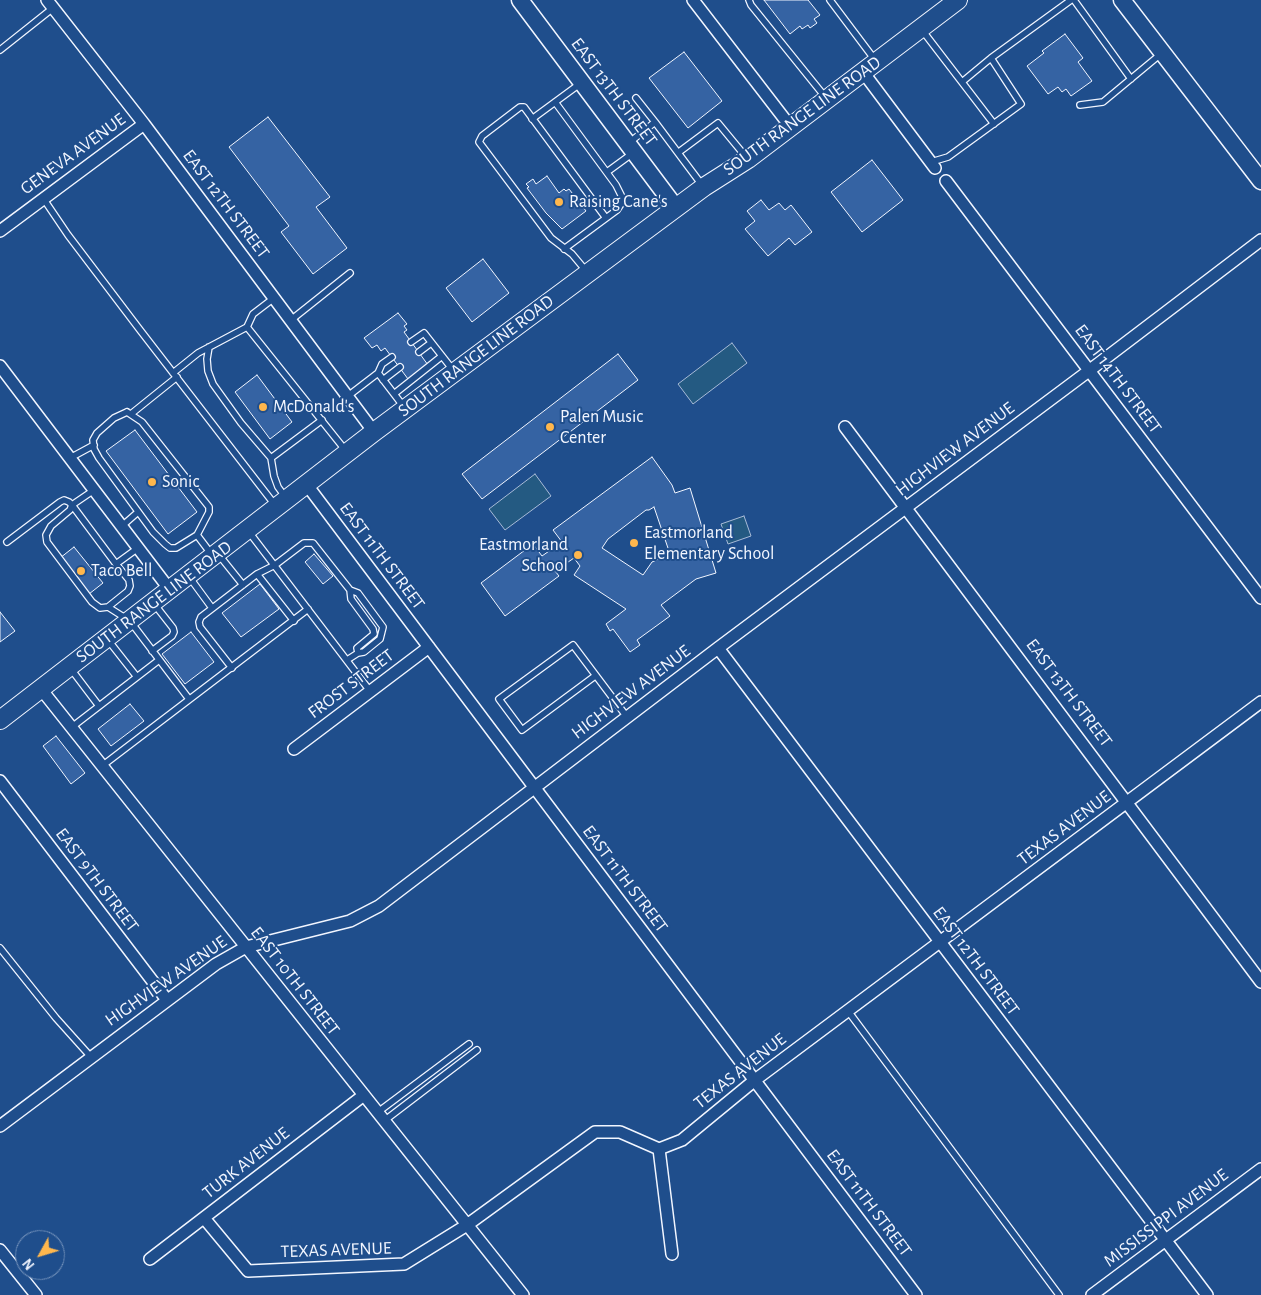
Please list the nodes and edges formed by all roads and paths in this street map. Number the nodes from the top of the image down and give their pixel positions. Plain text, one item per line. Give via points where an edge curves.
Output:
1 (520, 0) edge
2 (693, 0) edge
3 (749, 0) edge
4 (830, 0) edge
5 (1072, 0) edge
6 (1126, 1) edge
7 (950, 2) edge
8 (50, 4) edge
9 (920, 28) junction
10 (0, 50) edge
11 (1163, 53) junction
12 (991, 58) junction
13 (870, 67) junction
14 (1131, 79) junction
15 (582, 82) junction
16 (962, 82) junction
17 (636, 98) dead end
18 (827, 100) junction
19 (555, 102) junction
20 (1080, 105) dead end
21 (532, 119) junction
22 (655, 122) junction
23 (144, 124) junction
24 (994, 124) junction
25 (790, 126) junction
26 (631, 148) junction
27 (680, 152) junction
28 (748, 159) junction
29 (933, 165) joint
30 (607, 172) junction
31 (946, 181) dead end
32 (1261, 181) edge
33 (704, 187) junction
34 (43, 198) junction
35 (676, 208) junction
36 (606, 218) junction
37 (0, 231) edge
38 (1261, 240) edge
39 (564, 248) junction
40 (350, 272) dead end
41 (588, 274) junction
42 (274, 298) junction
43 (291, 320) junction
44 (247, 327) junction
45 (411, 342) dead end
46 (432, 343) junction
47 (210, 347) junction
48 (419, 352) dead end
49 (442, 356) junction
50 (392, 357) dead end
51 (0, 366) edge
52 (400, 367) dead end
53 (1090, 370) junction
54 (455, 372) junction
55 (378, 373) junction
56 (175, 375) junction
57 (383, 380) junction
58 (394, 394) junction
59 (348, 396) junction
60 (405, 409) junction
61 (131, 414) junction
62 (322, 420) junction
63 (845, 427) dead end
64 (374, 432) junction
65 (94, 445) junction
66 (347, 453) junction
67 (70, 458) junction
68 (271, 458) junction
69 (307, 485) junction
70 (94, 490) junction
71 (282, 504) junction
72 (72, 505) junction
73 (906, 508) junction
74 (138, 512) junction
75 (122, 526) junction
76 (247, 531) junction
77 (197, 535) junction
78 (7, 542) dead end
79 (138, 548) junction
80 (216, 555) junction
81 (116, 564) junction
82 (275, 565) junction
83 (257, 574) junction
84 (188, 576) junction
85 (243, 585) junction
86 (170, 590) junction
87 (350, 590) junction
88 (1261, 598) edge
89 (154, 603) junction
90 (108, 607) junction
91 (212, 608) junction
92 (308, 609) junction
93 (130, 621) junction
94 (294, 621) junction
95 (106, 639) junction
96 (429, 647) junction
97 (718, 648) junction
98 (152, 650) junction
99 (358, 653) junction
100 (159, 660) junction
101 (347, 660) junction
102 (70, 667) junction
103 (232, 668) junction
104 (595, 676) junction
105 (137, 677) junction
106 (41, 689) junction
107 (370, 691) junction
108 (189, 700) junction
109 (1261, 702) edge
110 (99, 706) junction
111 (626, 717) junction
112 (0, 720) edge
113 (72, 727) junction
114 (294, 749) dead end
115 (102, 766) junction
116 (0, 781) edge
117 (534, 788) junction
118 (1126, 803) junction
119 (940, 942) junction
120 (246, 947) junction
121 (0, 948) edge
122 (1261, 982) edge
123 (167, 1000) junction
124 (848, 1010) junction
125 (469, 1044) dead end
126 (477, 1050) dead end
127 (91, 1057) junction
128 (755, 1080) junction
129 (364, 1095) junction
130 (381, 1116) junction
131 (0, 1126) edge
132 (659, 1149) junction
133 (1261, 1169) edge
134 (204, 1218) junction
135 (467, 1225) junction
136 (1165, 1240) junction
137 (0, 1250) edge
138 (672, 1254) dead end
139 (150, 1259) dead end
140 (36, 1295) edge
141 (523, 1295) edge
142 (916, 1295) edge
143 (1059, 1295) edge
144 (1092, 1295) edge
145 (1207, 1295) edge

1 - 15 street, EAST 13TH STREET
2 - 25 street
3 - 18 lane
4 - 13 lane
5 - 12 lane
5 - 14 lane
6 - 11 street
7 - 9 main road, SOUTH RANGE LINE ROAD
8 - 10 lane
8 - 23 street, EAST 12TH STREET
9 - 13 main road, SOUTH RANGE LINE ROAD
9 - 16 lane
11 - 14 lane
11 - 32 street
12 - 16 lane
12 - 24 lane via 1021,104
13 - 18 main road, SOUTH RANGE LINE ROAD
13 - 29 street
14 - 20 lane via 1103,102
15 - 19 lane
15 - 26 street, EAST 13TH STREET
16 - 24 lane
17 - 22 lane
18 - 25 main road, SOUTH RANGE LINE ROAD
19 - 21 lane
19 - 30 lane
21 - 36 lane
21 - 39 lane via 524,107 520,107 482,136 479,142 551,238
22 - 26 lane
22 - 27 lane
23 - 34 street, GENEVA AVENUE
23 - 42 street, EAST 12TH STREET
24 - 29 lane
25 - 28 main road, SOUTH RANGE LINE ROAD
26 - 30 lane
26 - 35 street, EAST 13TH STREET
27 - 28 lane via 718,123
27 - 33 lane
28 - 33 main road, SOUTH RANGE LINE ROAD
30 - 36 lane via 622,200 620,207
31 - 53 street, EAST 14TH STREET
33 - 35 main road, SOUTH RANGE LINE ROAD
34 - 37 street, GENEVA AVENUE
34 - 56 lane
35 - 41 main road, SOUTH RANGE LINE ROAD
36 - 39 lane
38 - 53 street, HIGHVIEW AVENUE
39 - 41 lane
40 - 43 lane
41 - 54 main road, SOUTH RANGE LINE ROAD
42 - 43 street, EAST 12TH STREET
42 - 44 lane via 253,314
43 - 59 street, EAST 12TH STREET
44 - 47 lane
44 - 62 lane
45 - 46 lane via 424,333
46 - 48 lane
46 - 49 lane
47 - 56 lane via 198,353
47 - 68 lane via 208,371 214,384
49 - 54 lane
49 - 58 lane
50 - 55 lane via 382,364
51 - 67 street
52 - 57 lane
53 - 73 street, HIGHVIEW AVENUE
53 - 88 street, EAST 14TH STREET
54 - 60 main road, SOUTH RANGE LINE ROAD
55 - 57 lane
55 - 59 lane
56 - 61 lane
56 - 71 lane
57 - 58 lane
58 - 60 lane
59 - 64 street, EAST 12TH STREET
60 - 64 main road, SOUTH RANGE LINE ROAD
61 - 65 lane via 127,412 114,418 97,433
61 - 77 lane via 142,422 209,507
62 - 66 lane
62 - 68 lane
63 - 73 street, EAST 13TH STREET
64 - 66 main road, SOUTH RANGE LINE ROAD
65 - 67 lane
65 - 74 lane via 99,458
66 - 69 main road, SOUTH RANGE LINE ROAD
67 - 70 street
68 - 71 lane
69 - 71 main road, SOUTH RANGE LINE ROAD
69 - 96 street, EAST 11TH STREET
70 - 72 lane
70 - 75 street
71 - 76 main road, SOUTH RANGE LINE ROAD
72 - 78 lane via 64,500 60,502
72 - 81 lane
72 - 90 lane via 51,526 46,535 47,542 92,602 100,608
73 - 97 street, HIGHVIEW AVENUE
73 - 118 street, EAST 13TH STREET
74 - 75 lane
74 - 77 lane via 170,548 176,548
75 - 79 street
76 - 80 main road, SOUTH RANGE LINE ROAD
76 - 82 lane
77 - 80 lane
79 - 81 lane
79 - 86 street
80 - 84 main road, SOUTH RANGE LINE ROAD
80 - 85 lane
81 - 90 lane via 130,586
82 - 83 lane
82 - 87 lane via 304,543 313,543
82 - 92 lane
83 - 85 lane
83 - 94 lane
84 - 86 main road, SOUTH RANGE LINE ROAD
84 - 91 lane
85 - 91 lane
86 - 89 main road, SOUTH RANGE LINE ROAD
87 - 99 lane via 351,599 374,634 357,648
87 - 99 lane via 358,592 383,626 380,638 364,652
89 - 93 main road, SOUTH RANGE LINE ROAD
89 - 98 lane via 174,632
90 - 93 lane
91 - 103 lane via 201,617 200,626
92 - 94 lane
92 - 101 lane
93 - 95 main road, SOUTH RANGE LINE ROAD
93 - 98 lane
94 - 103 lane
95 - 102 main road, SOUTH RANGE LINE ROAD
95 - 105 lane
96 - 107 street, FROST STREET
96 - 117 street, EAST 11TH STREET
97 - 111 street, HIGHVIEW AVENUE
97 - 119 street, EAST 12TH STREET
98 - 100 lane
99 - 101 lane
100 - 105 lane
100 - 108 lane
101 - 107 lane
102 - 106 main road, SOUTH RANGE LINE ROAD
102 - 110 lane
103 - 108 lane
104 - 104 lane via 572,645 499,699 522,730
104 - 111 lane
105 - 110 lane
106 - 112 main road, SOUTH RANGE LINE ROAD
106 - 113 street, EAST 10TH STREET
107 - 114 street, FROST STREET
108 - 115 lane
109 - 118 street, TEXAS AVENUE
110 - 113 lane
111 - 117 street, HIGHVIEW AVENUE
113 - 115 street, EAST 10TH STREET
115 - 120 street, EAST 10TH STREET
116 - 123 street, EAST 9TH STREET
117 - 120 street, HIGHVIEW AVENUE via 379,906 350,921
117 - 128 street, EAST 11TH STREET
118 - 119 street, TEXAS AVENUE
118 - 122 street, EAST 13TH STREET
119 - 124 street, TEXAS AVENUE
119 - 136 street, EAST 12TH STREET
120 - 123 street, HIGHVIEW AVENUE via 216,964
120 - 129 street, EAST 10TH STREET
121 - 127 lane
123 - 127 street, HIGHVIEW AVENUE
124 - 128 street, TEXAS AVENUE
124 - 143 lane
125 - 130 lane
126 - 130 lane
127 - 131 street, HIGHVIEW AVENUE
128 - 132 street, TEXAS AVENUE via 682,1140
128 - 142 street, EAST 11TH STREET
129 - 130 street, EAST 10TH STREET
129 - 134 street, TURK AVENUE
130 - 135 street, EAST 10TH STREET
132 - 135 street, TEXAS AVENUE via 620,1132 595,1132
132 - 138 street
133 - 136 street, MISSISSIPPI AVENUE
134 - 135 street, TEXAS AVENUE via 248,1271 404,1264
134 - 139 street, TURK AVENUE
135 - 141 street, EAST 10TH STREET
136 - 144 street, MISSISSIPPI AVENUE
136 - 145 street, EAST 12TH STREET
137 - 140 street

